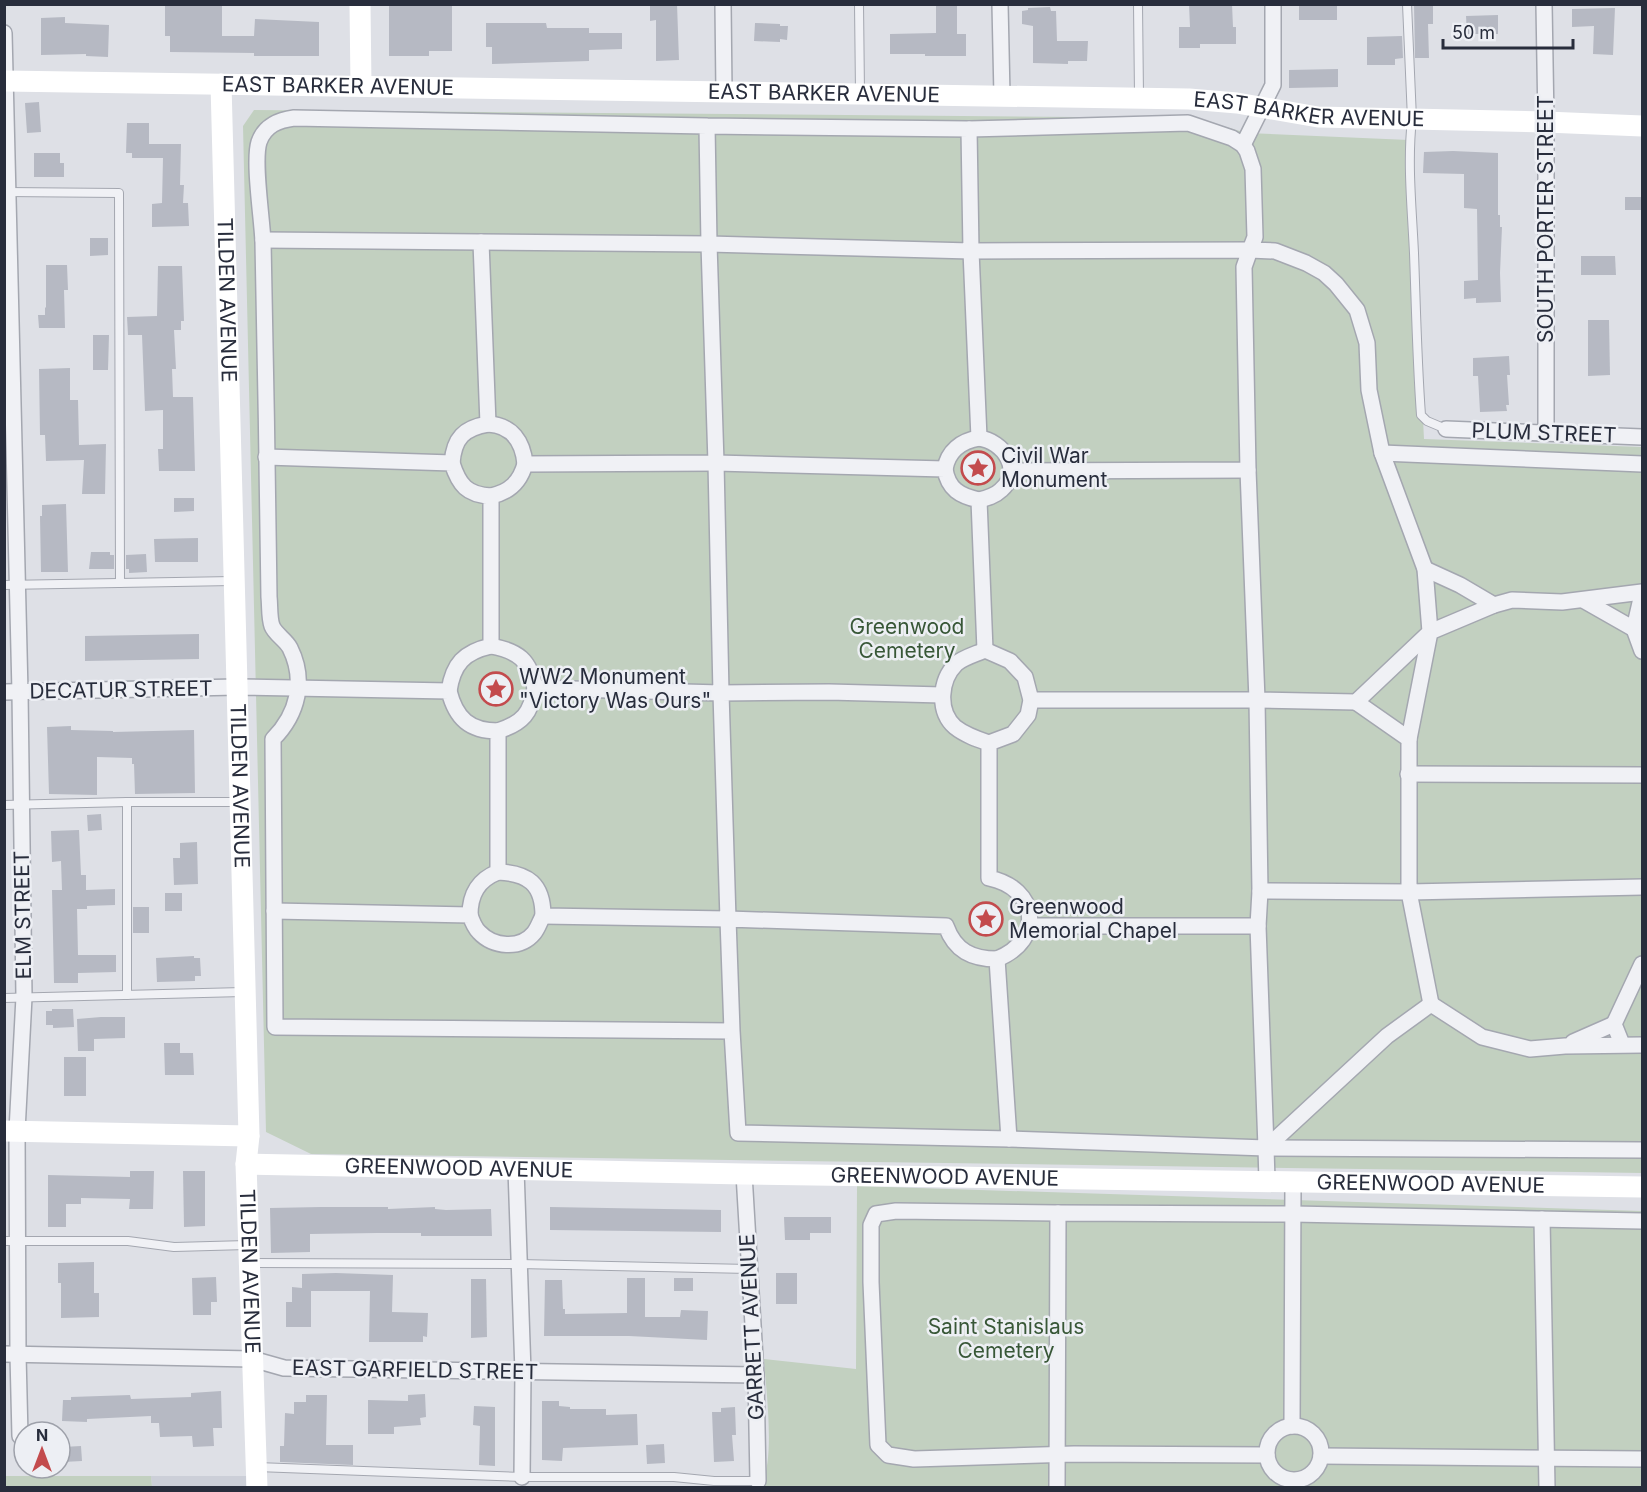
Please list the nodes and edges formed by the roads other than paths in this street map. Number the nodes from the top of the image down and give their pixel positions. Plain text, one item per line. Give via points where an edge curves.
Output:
1 (360, 4) edge
2 (723, 4) edge
3 (859, 4) edge
4 (1000, 4) edge
5 (1137, 4) edge
6 (1273, 4) edge
7 (1407, 4) edge
8 (1544, 4) edge
9 (4, 33) edge
10 (5, 81) edge
11 (221, 84) junction
12 (361, 86) junction
13 (724, 92) junction
14 (860, 94) junction
15 (1002, 96) junction
16 (1139, 98) junction
17 (1261, 108) junction
18 (1412, 119) junction
19 (1546, 122) junction
20 (707, 126) junction
21 (1642, 126) edge
22 (969, 129) junction
23 (1243, 145) junction
24 (7, 192) edge
25 (263, 240) junction
26 (481, 242) junction
27 (709, 244) junction
28 (1250, 250) junction
29 (971, 251) junction
30 (488, 424) junction
31 (1446, 429) joint
32 (1546, 433) junction
33 (1642, 436) edge
34 (979, 438) junction
35 (1382, 453) junction
36 (266, 458) junction
37 (452, 463) junction
38 (716, 463) junction
39 (525, 464) junction
40 (1642, 464) edge
41 (945, 469) junction
42 (1248, 470) junction
43 (1011, 471) junction
44 (491, 496) junction
45 (979, 500) junction
46 (1425, 569) junction
47 (235, 581) junction
48 (120, 583) junction
49 (11, 585) edge
50 (1642, 593) edge
51 (1583, 600) junction
52 (1494, 605) junction
53 (1634, 629) junction
54 (1430, 632) junction
55 (491, 646) junction
56 (985, 650) junction
57 (1642, 651) edge
58 (237, 687) junction
59 (298, 688) junction
60 (535, 688) junction
61 (449, 691) junction
62 (12, 692) edge
63 (722, 693) junction
64 (942, 695) junction
65 (1031, 699) junction
66 (1257, 700) junction
67 (1356, 702) junction
68 (498, 731) junction
69 (1408, 739) junction
70 (989, 743) junction
71 (1408, 774) junction
72 (1642, 775) edge
73 (127, 801) junction
74 (240, 802) junction
75 (4, 805) edge
76 (22, 805) junction
77 (498, 872) junction
78 (1642, 887) edge
79 (1260, 891) junction
80 (1409, 892) junction
81 (274, 911) junction
82 (470, 915) junction
83 (543, 916) junction
84 (728, 919) junction
85 (1029, 926) junction
86 (1258, 926) junction
87 (997, 959) junction
88 (1642, 964) edge
89 (245, 992) junction
90 (127, 995) junction
91 (24, 997) junction
92 (4, 998) edge
93 (1431, 1004) junction
94 (1614, 1024) junction
95 (732, 1031) junction
96 (1622, 1044) junction
97 (1642, 1045) edge
98 (1565, 1046) junction
99 (11, 1131) edge
100 (249, 1136) junction
101 (1009, 1139) junction
102 (1266, 1148) junction
103 (1642, 1150) edge
104 (246, 1164) junction
105 (516, 1169) junction
106 (744, 1174) junction
107 (1267, 1181) junction
108 (1293, 1182) junction
109 (1642, 1186) edge
110 (1058, 1213) junction
111 (1293, 1214) junction
112 (1542, 1219) junction
113 (1642, 1221) edge
114 (11, 1241) edge
115 (249, 1254) junction
116 (519, 1264) junction
117 (749, 1269) junction
118 (11, 1354) edge
119 (252, 1359) junction
120 (523, 1372) junction
121 (756, 1375) junction
122 (18, 1420) edge
123 (1292, 1426) junction
124 (1057, 1454) junction
125 (1267, 1455) junction
126 (1321, 1456) junction
127 (1546, 1457) junction
128 (1642, 1459) edge
129 (256, 1477) edge
130 (522, 1477) junction
131 (758, 1481) joint
132 (1297, 1484) edge
133 (1057, 1488) edge
134 (1547, 1488) edge

1 - 12 street
2 - 13 street
3 - 14 lane
4 - 15 street
5 - 16 lane
6 - 17 street via 1273,85
7 - 18 lane
8 - 19 street, SOUTH PORTER STREET
9 - 10 street, ELM STREET
10 - 11 street, EAST BARKER AVENUE
10 - 24 street, ELM STREET
11 - 12 street, EAST BARKER AVENUE
11 - 47 street, TILDEN AVENUE
12 - 13 street, EAST BARKER AVENUE
13 - 14 street, EAST BARKER AVENUE
14 - 15 street, EAST BARKER AVENUE
15 - 16 street, EAST BARKER AVENUE
16 - 17 street, EAST BARKER AVENUE via 1190,99
17 - 18 street, EAST BARKER AVENUE via 1318,117
17 - 23 street
18 - 19 street, EAST BARKER AVENUE
18 - 31 lane via 1410,184 1421,415
19 - 21 street, EAST BARKER AVENUE
19 - 32 street, SOUTH PORTER STREET
20 - 22 street
20 - 25 street via 279,120 259,142
20 - 27 street
22 - 23 street via 1188,123
22 - 29 street
23 - 28 street via 1253,169 1255,237
24 - 48 lane via 119,193
24 - 49 street, ELM STREET
25 - 26 street
25 - 36 street
26 - 27 street
26 - 30 street
27 - 29 street
27 - 38 street
28 - 29 street
28 - 35 street via 1275,251 1324,273 1357,310 1367,343 1369,390
28 - 42 street via 1244,267
29 - 34 street
30 - 37 street via 465,432 456,443
30 - 39 street via 513,433 523,449
31 - 32 street, PLUM STREET
32 - 33 street, PLUM STREET
34 - 41 street via 957,446
34 - 43 street via 1003,448
35 - 40 street
35 - 46 street
36 - 37 street
36 - 59 street via 272,626 289,646 298,671
37 - 44 street via 465,488
38 - 39 street
38 - 41 street
38 - 63 street
39 - 44 street via 513,487
41 - 45 street via 954,490
42 - 43 street
42 - 66 street
43 - 45 street via 1001,491
44 - 55 street
45 - 56 street
46 - 52 street
46 - 54 street
47 - 48 lane
47 - 58 street, TILDEN AVENUE
48 - 49 lane
49 - 62 street, ELM STREET
50 - 51 street
50 - 53 street
51 - 52 street via 1512,600
51 - 53 street
52 - 54 street
53 - 57 street
54 - 67 street
54 - 69 street
55 - 60 street via 509,650 526,662
55 - 61 street via 461,659 451,676
56 - 64 street via 957,663 945,679
56 - 65 street via 1010,661 1025,676
58 - 59 street, DECATUR STREET
58 - 62 street, DECATUR STREET
58 - 74 street, TILDEN AVENUE
59 - 61 street, DECATUR STREET
59 - 81 street via 290,718 273,739
60 - 63 street
60 - 68 street via 524,718
61 - 68 street via 453,706 465,722 483,731
62 - 76 street, ELM STREET
63 - 64 street
63 - 84 street
64 - 70 street via 944,709 954,726
65 - 66 street
65 - 70 street via 1028,715 1013,734
66 - 67 street
66 - 79 street
67 - 69 street
68 - 77 street
69 - 71 street
70 - 85 street via 989,878 1005,881 1020,893 1028,907
71 - 72 street
71 - 80 street
73 - 74 lane
73 - 76 lane
73 - 90 lane
74 - 89 street, TILDEN AVENUE
75 - 76 lane
76 - 91 street, ELM STREET
77 - 82 street via 478,885 470,901
77 - 83 street via 516,873 533,883 543,901
78 - 80 street
79 - 80 street
79 - 86 street
80 - 93 street
81 - 82 street
81 - 95 street via 275,1027
82 - 83 street via 477,931 491,942 505,945 520,943 533,934
83 - 84 street
84 - 87 street via 946,926 955,944 968,955
84 - 95 street
85 - 86 street
85 - 87 street via 1019,946
86 - 102 street
87 - 101 street
88 - 94 street
89 - 90 lane
89 - 100 street, TILDEN AVENUE
90 - 91 lane
91 - 92 lane
91 - 99 street, ELM STREET
93 - 98 street via 1482,1037 1530,1049
93 - 102 street via 1387,1036
94 - 96 street
94 - 98 street
95 - 101 street via 738,1133
96 - 97 street
96 - 98 street
99 - 100 street
99 - 114 street, ELM STREET
100 - 104 street, TILDEN AVENUE
101 - 102 street
102 - 103 street
102 - 107 street
104 - 105 street, GREENWOOD AVENUE
104 - 115 street, TILDEN AVENUE
105 - 106 street, GREENWOOD AVENUE
105 - 116 street
106 - 107 street, GREENWOOD AVENUE
106 - 117 street, GARRETT AVENUE
107 - 108 street, GREENWOOD AVENUE
108 - 109 street, GREENWOOD AVENUE
108 - 111 street
110 - 111 street
110 - 124 street
110 - 124 street via 896,1211 876,1214 871,1225 878,1445 888,1455 914,1459
111 - 112 street
111 - 123 street
112 - 113 street
112 - 127 street
114 - 115 lane via 128,1241
114 - 118 street, ELM STREET
115 - 116 lane
115 - 119 street, TILDEN AVENUE
116 - 117 lane
116 - 120 street
117 - 121 street, GARRETT AVENUE
118 - 119 street, EAST GARFIELD STREET
118 - 122 street, ELM STREET
119 - 120 street, EAST GARFIELD STREET via 284,1368
119 - 129 street, TILDEN AVENUE
120 - 121 street, EAST GARFIELD STREET
120 - 130 street
121 - 131 street, GARRETT AVENUE
123 - 125 street via 1276,1433
123 - 126 street via 1310,1431 1320,1446
124 - 125 street
124 - 133 street
125 - 132 street via 1278,1476
126 - 127 street
126 - 132 street via 1315,1470
127 - 128 street
127 - 134 street
129 - 130 lane
130 - 131 lane

